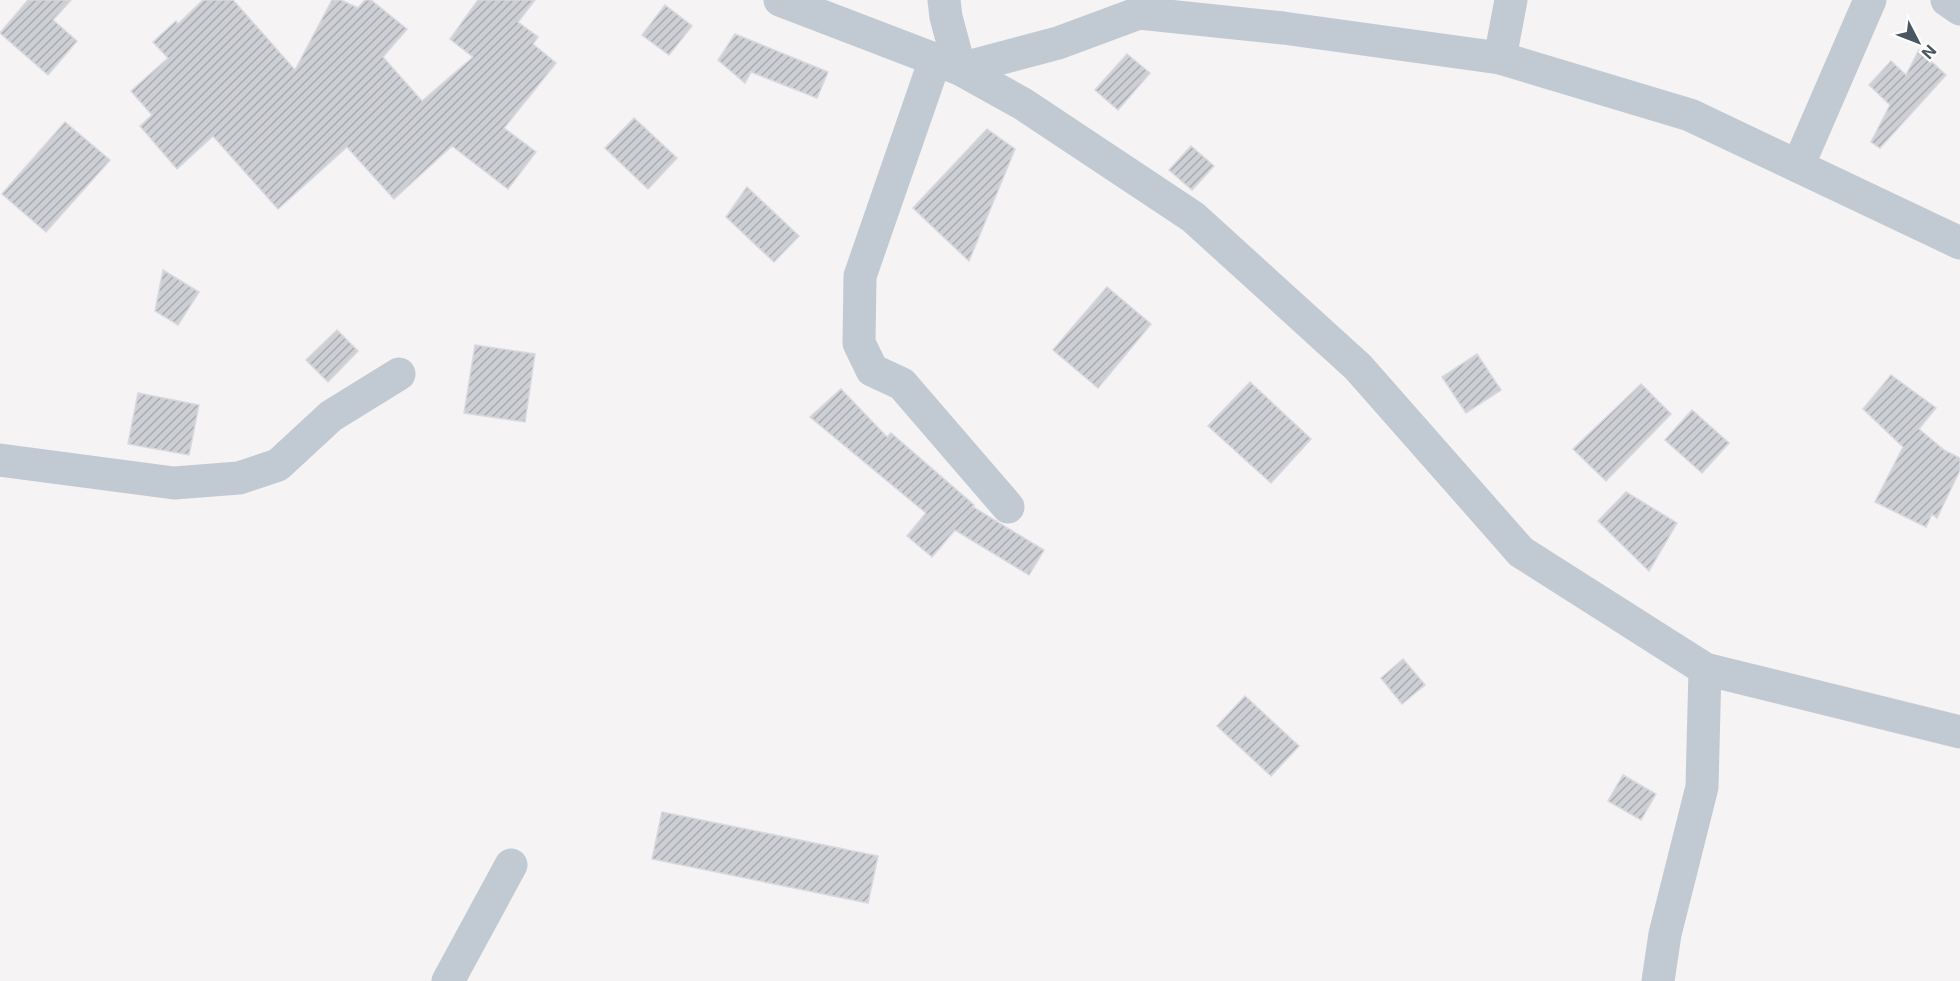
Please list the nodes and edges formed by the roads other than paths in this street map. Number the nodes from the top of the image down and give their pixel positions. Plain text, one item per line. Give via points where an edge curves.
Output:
1 (780, 0) edge
2 (944, 0) edge
3 (1511, 0) edge
4 (1870, 0) edge
5 (1947, 0) edge
6 (1960, 9) edge
7 (1500, 58) junction
8 (947, 65) junction
9 (1798, 166) junction
10 (1960, 243) edge
11 (399, 374) dead end
12 (0, 460) edge
13 (1008, 507) dead end
14 (1705, 669) junction
15 (1960, 732) edge
16 (511, 865) dead end
17 (448, 981) edge
18 (1658, 981) edge

1 - 8 street
2 - 8 street
3 - 7 street
4 - 9 street
5 - 6 street
7 - 8 street via 1139,13 1058,43
7 - 9 street via 1690,115
8 - 13 street via 860,276 860,344 872,369 902,384
8 - 14 street via 1023,104 1193,217 1358,367 1521,552
9 - 10 street
11 - 12 street via 331,416 278,465 238,478 174,483
14 - 15 street
14 - 18 street via 1702,787 1665,933
16 - 17 street

